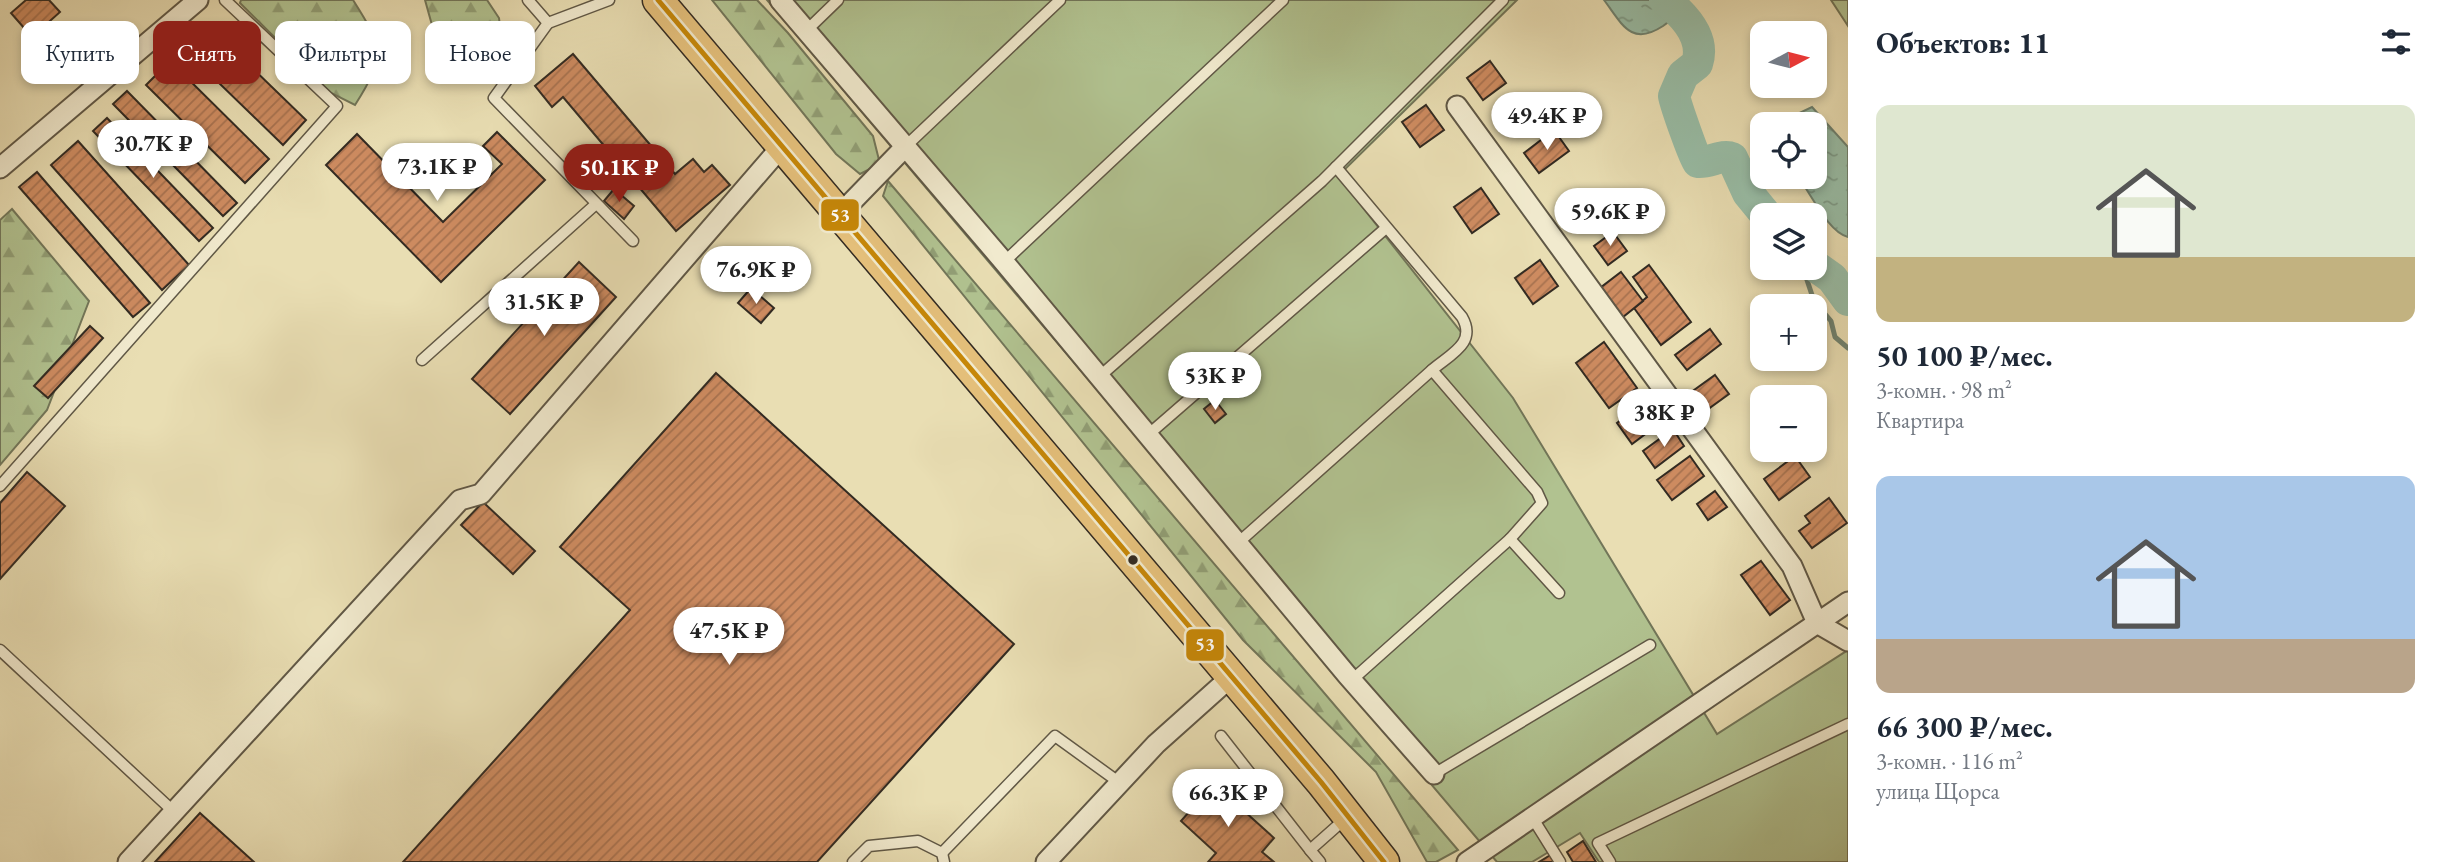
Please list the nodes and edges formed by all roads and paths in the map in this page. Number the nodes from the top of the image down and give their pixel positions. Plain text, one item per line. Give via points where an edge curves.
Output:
1 (198, 0) edge
2 (225, 0) edge
3 (528, 0) edge
4 (608, 0) edge
5 (658, 0) edge
6 (780, 0) edge
7 (838, 0) edge
8 (1060, 0) edge
9 (1283, 0) edge
10 (1503, 0) edge
11 (548, 23) junction
12 (805, 32) junction
13 (1457, 106) dead end
14 (782, 146) junction
15 (906, 146) junction
16 (1336, 167) junction
17 (0, 168) edge
18 (596, 204) junction
19 (840, 214) junction
20 (1386, 228) junction
21 (633, 241) dead end
22 (1004, 262) junction
23 (422, 360) dead end
24 (1432, 370) junction
25 (1099, 377) junction
26 (1149, 434) junction
27 (0, 486) edge
28 (1510, 539) junction
29 (1239, 542) junction
30 (1559, 593) dead end
31 (1848, 602) edge
32 (1817, 623) junction
33 (1848, 641) edge
34 (1650, 645) dead end
35 (0, 650) edge
36 (1232, 676) junction
37 (1352, 680) junction
38 (1848, 724) edge
39 (1222, 736) dead end
40 (1434, 774) joint
41 (1120, 783) junction
42 (173, 811) junction
43 (1348, 816) junction
44 (1532, 817) junction
45 (1310, 850) junction
46 (943, 858) edge
47 (128, 862) edge
48 (853, 862) edge
49 (1046, 862) edge
50 (1320, 862) edge
51 (1384, 862) edge
52 (1467, 862) edge
53 (1560, 862) edge
54 (1610, 862) edge

1 - 17 street
2 - 27 lane via 337,106
3 - 11 lane
4 - 11 lane
5 - 14 main road
6 - 12 street
7 - 12 lane
8 - 15 lane
9 - 22 lane
10 - 16 lane
11 - 18 lane via 494,99
12 - 15 street
13 - 32 street via 1792,566
14 - 19 main road
14 - 42 street via 481,494 460,500
15 - 19 street
15 - 22 street
16 - 20 lane
16 - 25 lane
18 - 21 lane
18 - 23 lane
19 - 36 main road
20 - 24 lane via 1469,329 1462,345
20 - 26 lane
22 - 25 street
24 - 28 lane via 1537,492 1542,503 1538,511
24 - 29 lane
25 - 26 street
26 - 29 street
28 - 30 lane
28 - 37 lane
29 - 37 street
31 - 32 street
32 - 33 street
32 - 44 street
34 - 40 lane
35 - 42 lane
36 - 41 street
36 - 43 main road
37 - 40 street
38 - 54 lane via 1598,843
39 - 45 lane
41 - 46 lane via 1055,736
41 - 49 street
42 - 47 street
43 - 45 lane
43 - 51 main road
44 - 52 street
44 - 53 lane
45 - 50 lane
46 - 48 lane via 918,841 869,846

